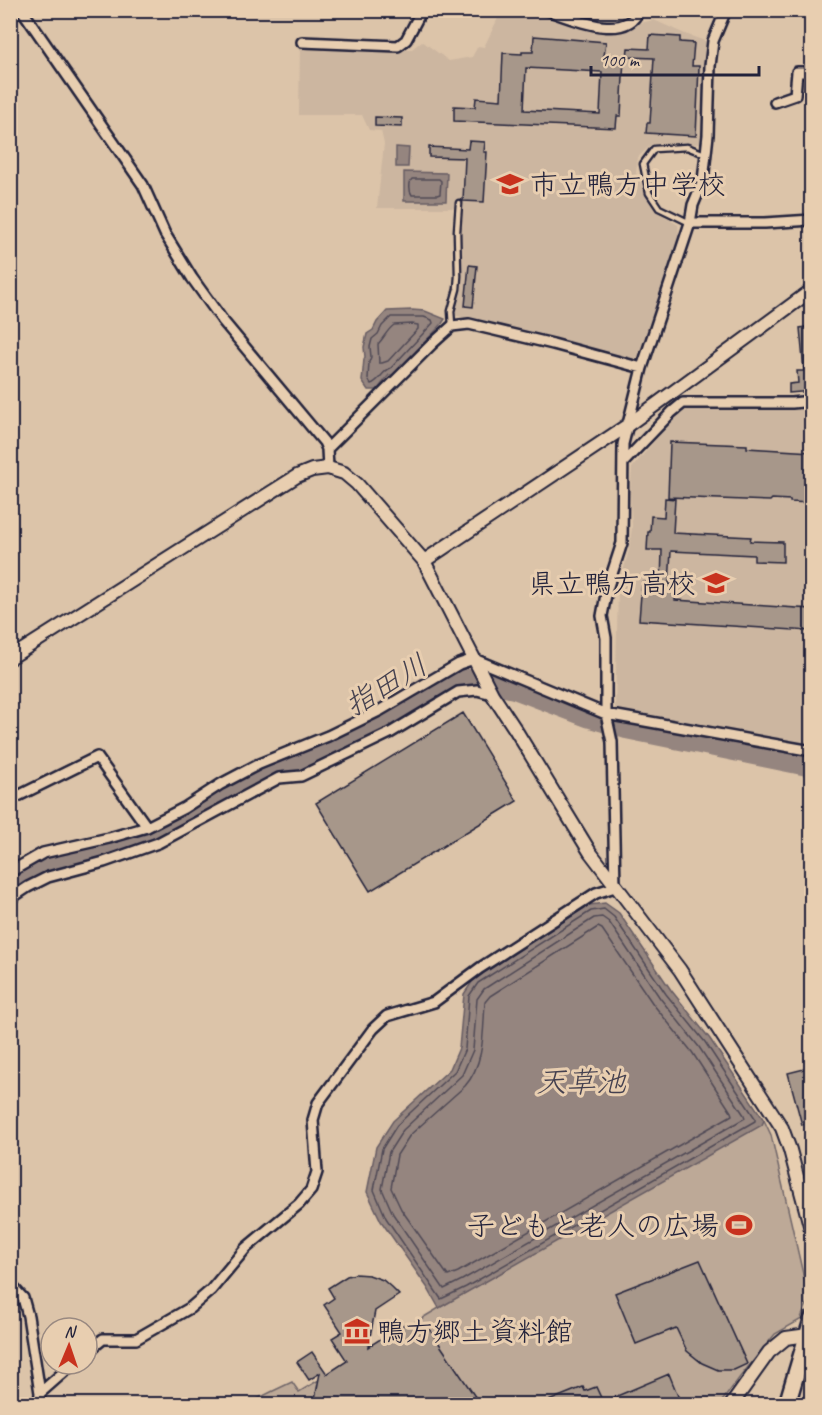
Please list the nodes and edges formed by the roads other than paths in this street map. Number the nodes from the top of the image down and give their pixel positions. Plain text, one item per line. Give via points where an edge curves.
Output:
1 (22, 10) edge
2 (422, 10) edge
3 (639, 10) edge
4 (726, 10) edge
5 (551, 11) edge
6 (302, 42) dead end
7 (812, 72) edge
8 (776, 102) dead end
9 (705, 154) junction
10 (459, 203) dead end
11 (812, 220) edge
12 (690, 223) junction
13 (812, 290) edge
14 (452, 326) junction
15 (642, 368) junction
16 (812, 401) edge
17 (627, 425) junction
18 (327, 450) junction
19 (623, 463) junction
20 (328, 468) junction
21 (424, 561) junction
22 (10, 658) edge
23 (474, 659) junction
24 (492, 694) junction
25 (606, 714) junction
26 (812, 751) edge
27 (10, 800) edge
28 (147, 827) junction
29 (10, 872) edge
30 (615, 887) junction
31 (10, 899) edge
32 (812, 1233) edge
33 (10, 1284) edge
34 (810, 1327) edge
35 (99, 1342) edge
36 (59, 1376) edge
37 (40, 1392) junction
38 (39, 1404) edge
39 (732, 1404) edge
40 (787, 1404) edge

1 - 18 street via 143,185 165,234 192,278
2 - 6 street via 406,40 398,46
3 - 5 street via 625,25 610,27 587,24
4 - 9 street via 713,41
7 - 8 street via 796,72 795,95
9 - 12 street via 703,181
9 - 12 lane via 687,147 654,149 643,164 649,193 659,208
10 - 14 lane via 458,276
11 - 12 street
12 - 15 street
13 - 17 street
14 - 15 street via 469,324
14 - 18 street
15 - 17 street
16 - 19 street via 683,403
17 - 19 street
17 - 21 street
18 - 20 street
19 - 25 street via 622,543 602,616 606,638
20 - 21 street via 344,473 357,484
20 - 22 street via 297,476
21 - 23 street
23 - 24 street
23 - 25 street
23 - 28 street via 379,711 259,764
24 - 30 street
24 - 31 street via 477,690 458,692 390,733 301,776 279,778 158,843 48,877
25 - 26 street
25 - 30 street via 612,742
27 - 28 street via 98,757
28 - 29 street via 43,853
30 - 32 street via 680,970 782,1128
30 - 35 street via 596,893 434,1002 387,1016 318,1102 313,1120 317,1172 311,1190 299,1204 246,1248 211,1290 190,1308 136,1339
33 - 37 street via 23,1298 28,1316
34 - 39 street via 768,1352
34 - 40 main road
36 - 37 street
37 - 38 street

